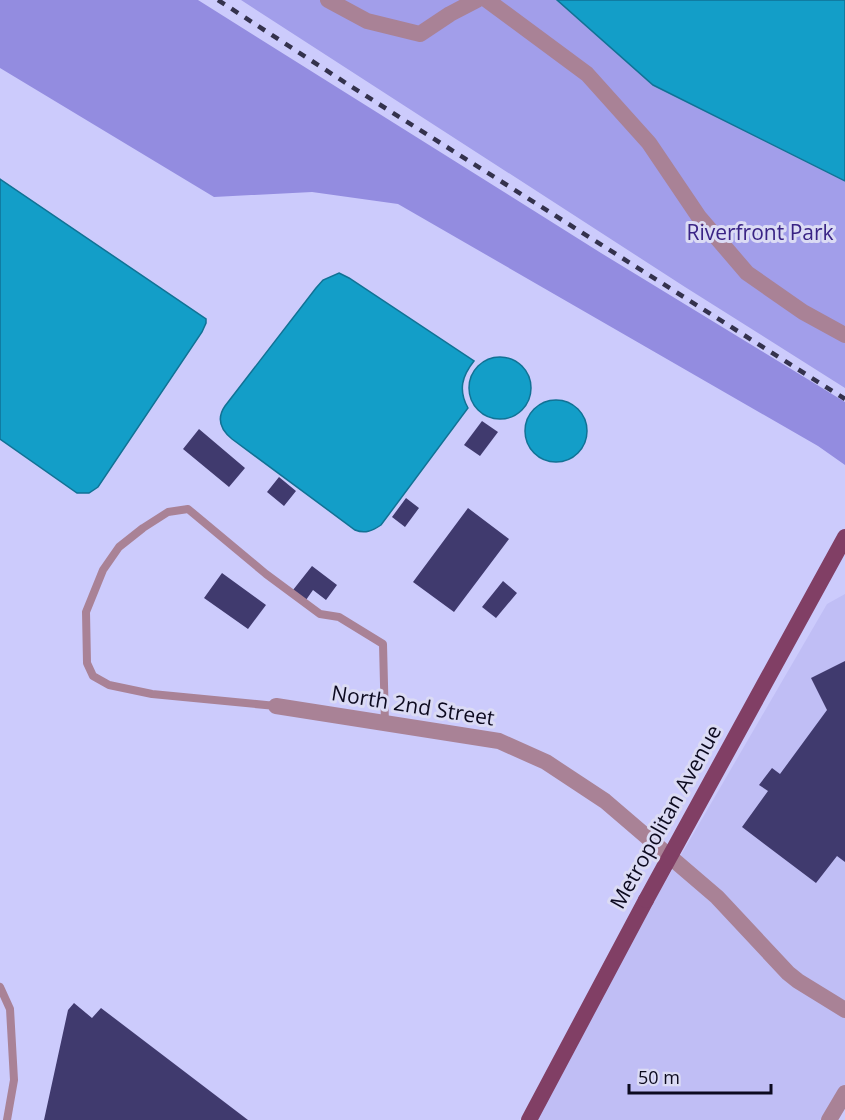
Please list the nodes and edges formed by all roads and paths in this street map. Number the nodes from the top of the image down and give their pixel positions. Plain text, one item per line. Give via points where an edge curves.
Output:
1 (328, 0) edge
2 (477, 0) edge
3 (487, 0) edge
4 (845, 335) edge
5 (845, 537) edge
6 (276, 706) joint
7 (385, 724) junction
8 (0, 987) edge
9 (845, 1010) edge
10 (845, 1093) edge
11 (7, 1120) edge
12 (529, 1120) edge
13 (829, 1120) edge

1 - 2 street via 367,21 420,34
3 - 4 street via 588,74 649,143 699,217 747,273 803,312
5 - 12 main road, Metropolitan Avenue, bridge
6 - 7 street, North 2nd Street
6 - 7 lane via 152,694 108,686 93,676 87,663 86,612 103,570 119,547 168,512 188,509 320,614 339,617 382,644
7 - 9 street, North 2nd Street via 499,741 546,762 605,801 717,897 788,973
8 - 11 lane via 10,1009 14,1080
10 - 13 street

